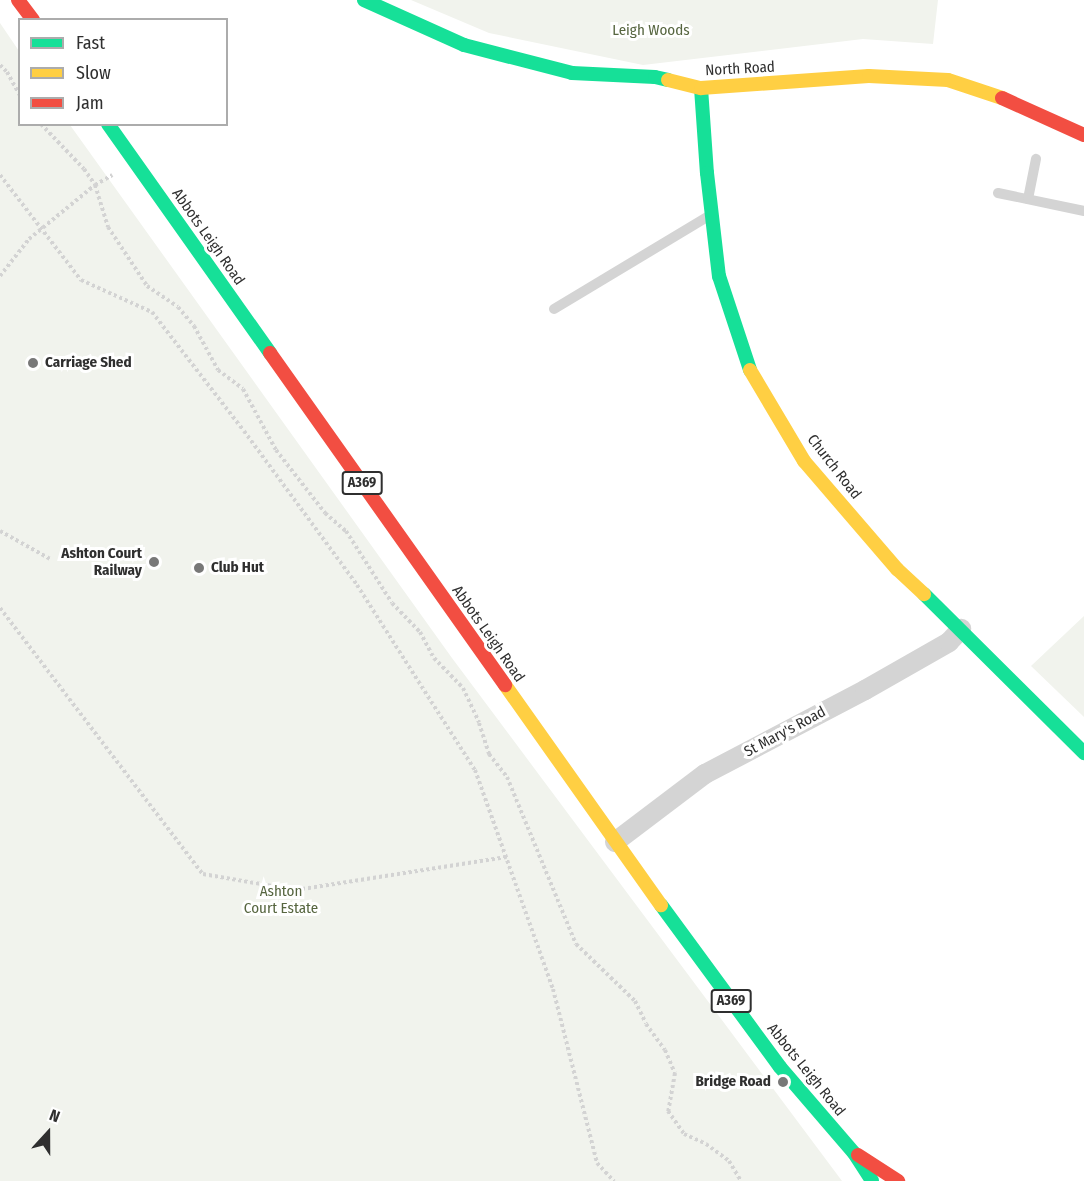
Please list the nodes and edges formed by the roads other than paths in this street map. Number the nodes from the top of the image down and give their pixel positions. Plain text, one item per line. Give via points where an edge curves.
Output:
1 (18, 0) edge
2 (364, 0) edge
3 (32, 18) edge
4 (701, 88) junction
5 (109, 126) edge
6 (1084, 135) edge
7 (1036, 159) dead end
8 (998, 193) dead end
9 (1029, 199) junction
10 (1084, 211) edge
11 (712, 214) junction
12 (554, 309) dead end
13 (961, 629) junction
14 (1084, 753) edge
15 (615, 842) junction
16 (854, 1154) junction
17 (872, 1181) edge
18 (898, 1181) edge

1 - 3 street
2 - 4 street, North Road via 464,45 572,73 655,77
4 - 6 street, North Road via 869,76 948,80 992,93
4 - 11 street, Church Road
5 - 15 street, Abbots Leigh Road / A369
7 - 9 lane
8 - 9 lane
9 - 10 lane
11 - 12 lane
11 - 13 street, Church Road via 719,276 750,371 804,460 897,569
13 - 14 street, Church Road
13 - 15 street, St Mary's Road via 949,642 865,690 705,774
15 - 16 street, Abbots Leigh Road / A369 via 780,1066
16 - 17 street, Abbots Leigh Road / A369
16 - 18 street, Abbots Leigh Road / A369

